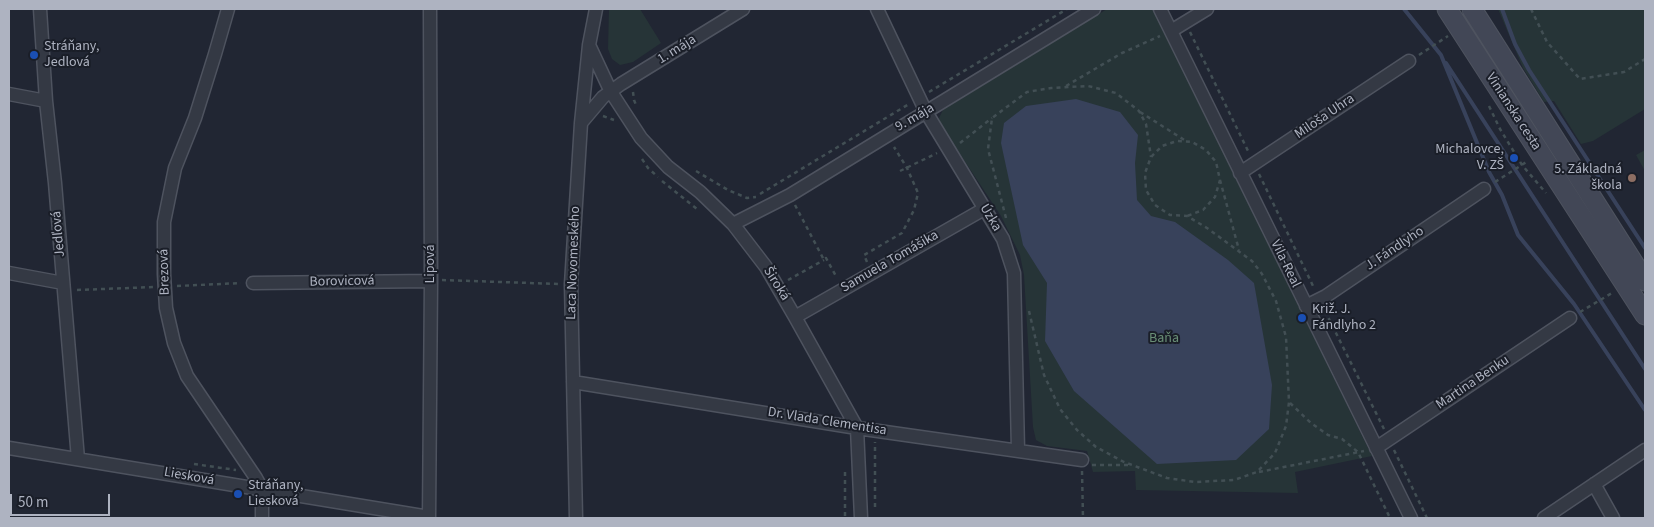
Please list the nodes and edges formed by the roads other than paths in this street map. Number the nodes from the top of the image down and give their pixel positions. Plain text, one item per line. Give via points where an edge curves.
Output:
1 (40, 9) edge
2 (228, 9) edge
3 (430, 9) edge
4 (596, 9) edge
5 (743, 9) edge
6 (877, 9) edge
7 (1094, 9) edge
8 (1160, 9) edge
9 (1207, 9) edge
10 (1447, 9) edge
11 (1472, 9) edge
12 (1170, 31) junction
13 (589, 45) junction
14 (1409, 61) dead end
15 (611, 92) junction
16 (9, 94) edge
17 (46, 101) junction
18 (926, 112) junction
19 (581, 122) junction
20 (1240, 173) junction
21 (1484, 189) dead end
22 (984, 209) junction
23 (733, 224) junction
24 (9, 274) edge
25 (432, 281) junction
26 (1645, 281) edge
27 (63, 283) junction
28 (252, 283) road end
29 (1306, 306) junction
30 (1645, 315) edge
31 (795, 317) junction
32 (1570, 318) dead end
33 (573, 382) junction
34 (857, 428) junction
35 (9, 448) edge
36 (1376, 448) junction
37 (1018, 450) junction
38 (1645, 450) edge
39 (78, 459) junction
40 (1082, 460) road end
41 (1594, 484) junction
42 (262, 489) junction
43 (262, 518) edge
44 (429, 518) edge
45 (576, 518) edge
46 (861, 518) edge
47 (1411, 518) edge
48 (1544, 518) edge
49 (1613, 518) edge

1 - 17 street, Jedľová
2 - 42 street, Brezová via 195,118 175,168 164,222 166,308 174,343 187,376
3 - 25 street, Lipová
4 - 13 street, Laca Novomeského
5 - 15 street, 1. mája
6 - 18 street, Úzka
7 - 18 street, 9. mája
8 - 12 street, Vila-Real
9 - 12 street
10 - 30 main road, Vinianska cesta
11 - 26 main road, Vinianska cesta
12 - 20 street, Vila-Real
13 - 15 street, Široká
13 - 19 street, Laca Novomeského
14 - 20 street, Miloša Uhra
15 - 19 street, 1. mája
15 - 23 street, Široká via 641,138 668,167
16 - 17 street
17 - 27 street, Jedľová
18 - 22 street, Úzka
18 - 23 street, 9. mája via 790,195
19 - 33 street, Laca Novomeského via 571,284
20 - 29 street, Vila-Real
21 - 29 street, J. Fándlyho
22 - 31 street, Samuela Tomášika
22 - 37 street, Úzka via 1003,239 1014,273
23 - 31 street, Široká via 749,243
24 - 27 street
25 - 28 street, Borovicová
25 - 44 street, Lipová
27 - 39 street, Jedľová
29 - 36 street, Vila-Real
31 - 34 street, Široká
32 - 36 street, Martina Benku
33 - 34 street, Dr. Vlada Clementisa
33 - 45 street, Laca Novomeského
34 - 37 street, Dr. Vlada Clementisa
34 - 46 street, Široká
35 - 39 street, Liesková
36 - 47 street, Vila-Real
37 - 40 street, Dr. Vlada Clementisa
38 - 41 street
39 - 42 street, Liesková
41 - 48 street
41 - 49 street
42 - 43 street
42 - 44 street, Liesková

